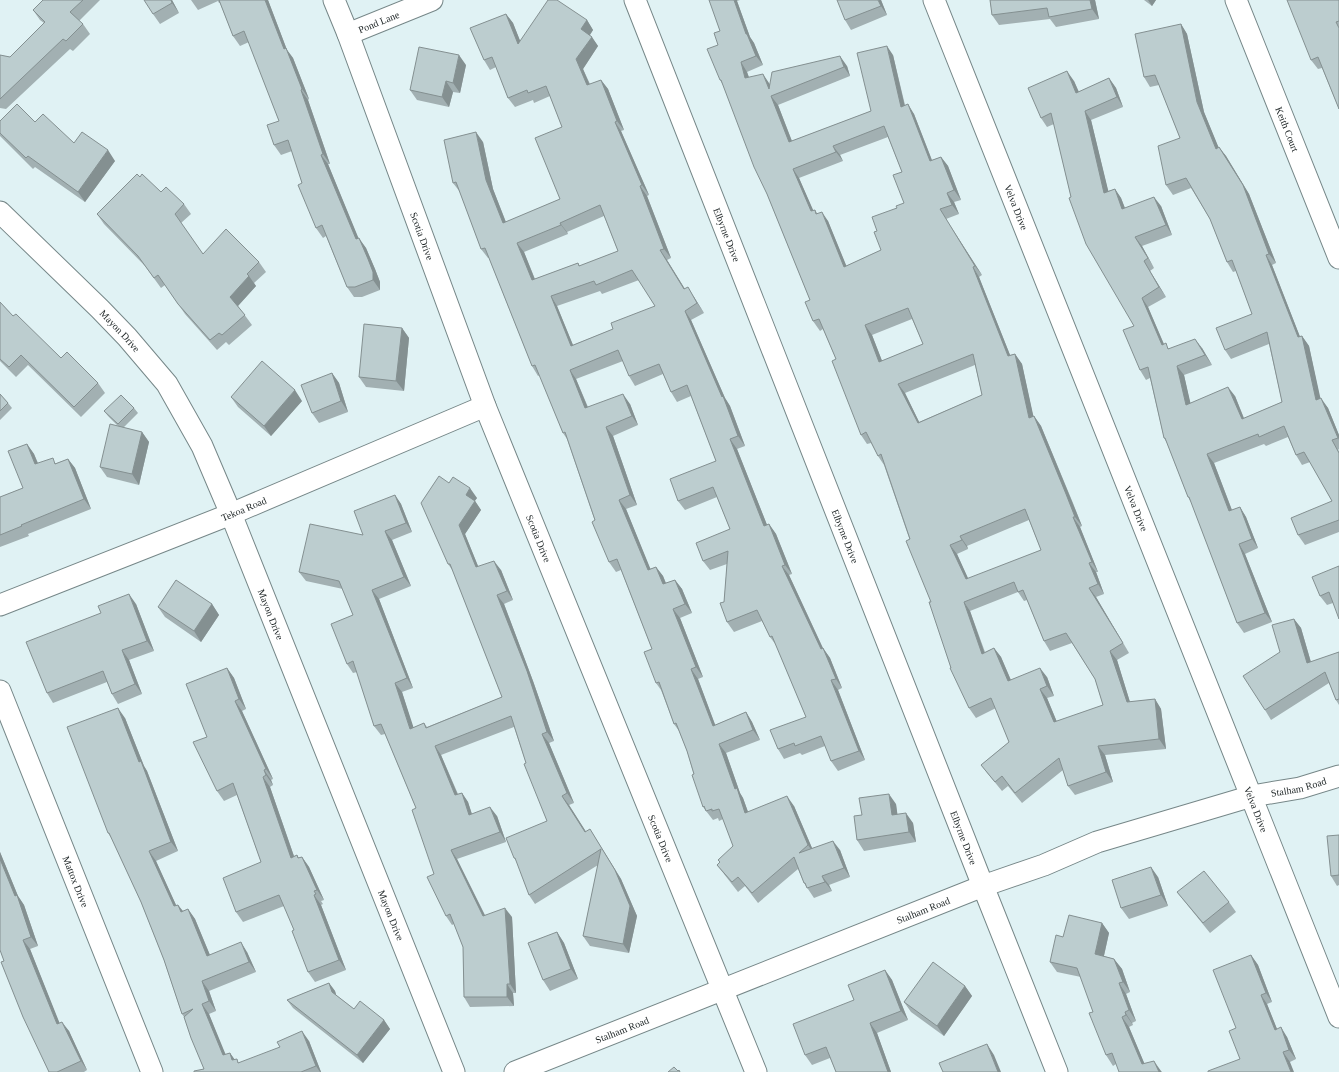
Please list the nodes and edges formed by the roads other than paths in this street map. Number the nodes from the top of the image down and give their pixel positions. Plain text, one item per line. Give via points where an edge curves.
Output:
1 (334, 0) edge
2 (432, 0) edge
3 (635, 0) edge
4 (934, 0) edge
5 (1236, 0) edge
6 (348, 34) junction
7 (0, 212) edge
8 (1339, 258) edge
9 (485, 406) junction
10 (231, 514) junction
11 (0, 606) edge
12 (0, 691) edge
13 (1339, 776) edge
14 (1252, 796) junction
15 (983, 886) junction
16 (723, 989) junction
17 (1339, 1017) edge
18 (152, 1072) edge
19 (454, 1072) edge
20 (515, 1072) edge
21 (756, 1072) edge
22 (1057, 1072) edge

1 - 6 street, Scotia Drive
2 - 6 street, Pond Lane
3 - 15 street, Elbyrne Drive
4 - 14 street, Velva Drive
5 - 8 street, Keith Court
6 - 9 street, Scotia Drive
7 - 10 street, Mayon Drive via 100,309 167,384 202,446
9 - 10 street, Tekoa Road
9 - 16 street, Scotia Drive
10 - 11 street, Tekoa Road
10 - 19 street, Mayon Drive
12 - 18 street, Mattox Drive
13 - 14 street, Stalham Road via 1300,788
14 - 15 street, Stalham Road via 1097,842 1044,865
14 - 17 street, Velva Drive
15 - 16 street, Stalham Road
15 - 22 street, Elbyrne Drive
16 - 20 street, Stalham Road
16 - 21 street, Scotia Drive

